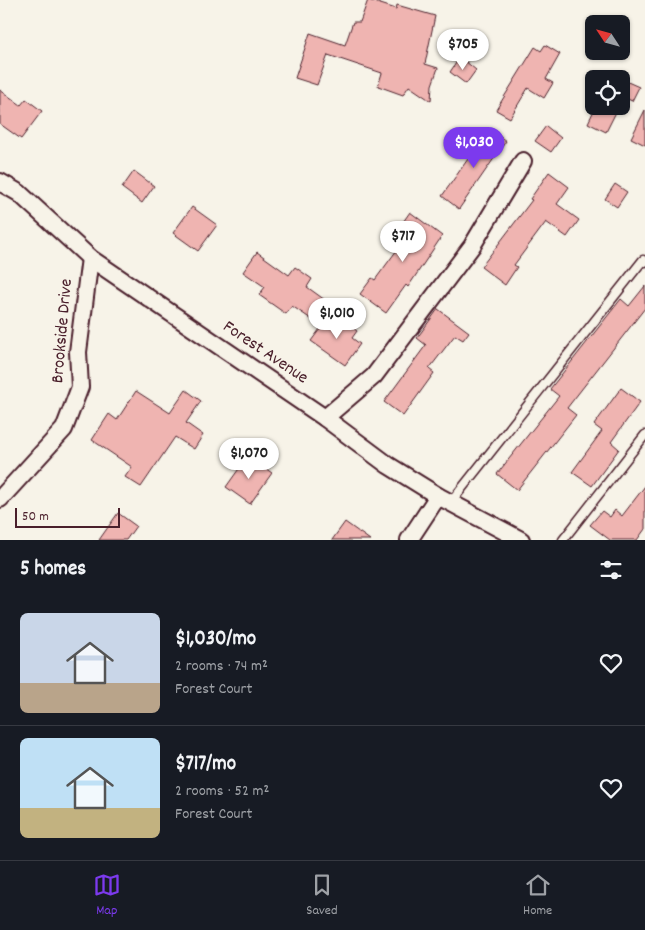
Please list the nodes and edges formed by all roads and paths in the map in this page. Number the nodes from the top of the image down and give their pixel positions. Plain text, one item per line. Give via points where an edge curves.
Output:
1 (523, 161) dead end
2 (0, 182) edge
3 (90, 258) junction
4 (645, 262) edge
5 (325, 418) junction
6 (645, 436) edge
7 (0, 499) edge
8 (444, 499) junction
9 (408, 540) edge
10 (521, 540) edge
11 (563, 540) edge

1 - 5 street via 472,246 374,376
2 - 3 street, Forest Avenue via 19,193
3 - 5 street, Forest Avenue
3 - 7 street, Brookside Drive via 78,352 80,388 64,429
4 - 8 lane via 643,260
5 - 8 street, Forest Avenue via 388,465
6 - 11 lane
8 - 9 street
8 - 10 street, Forest Avenue

